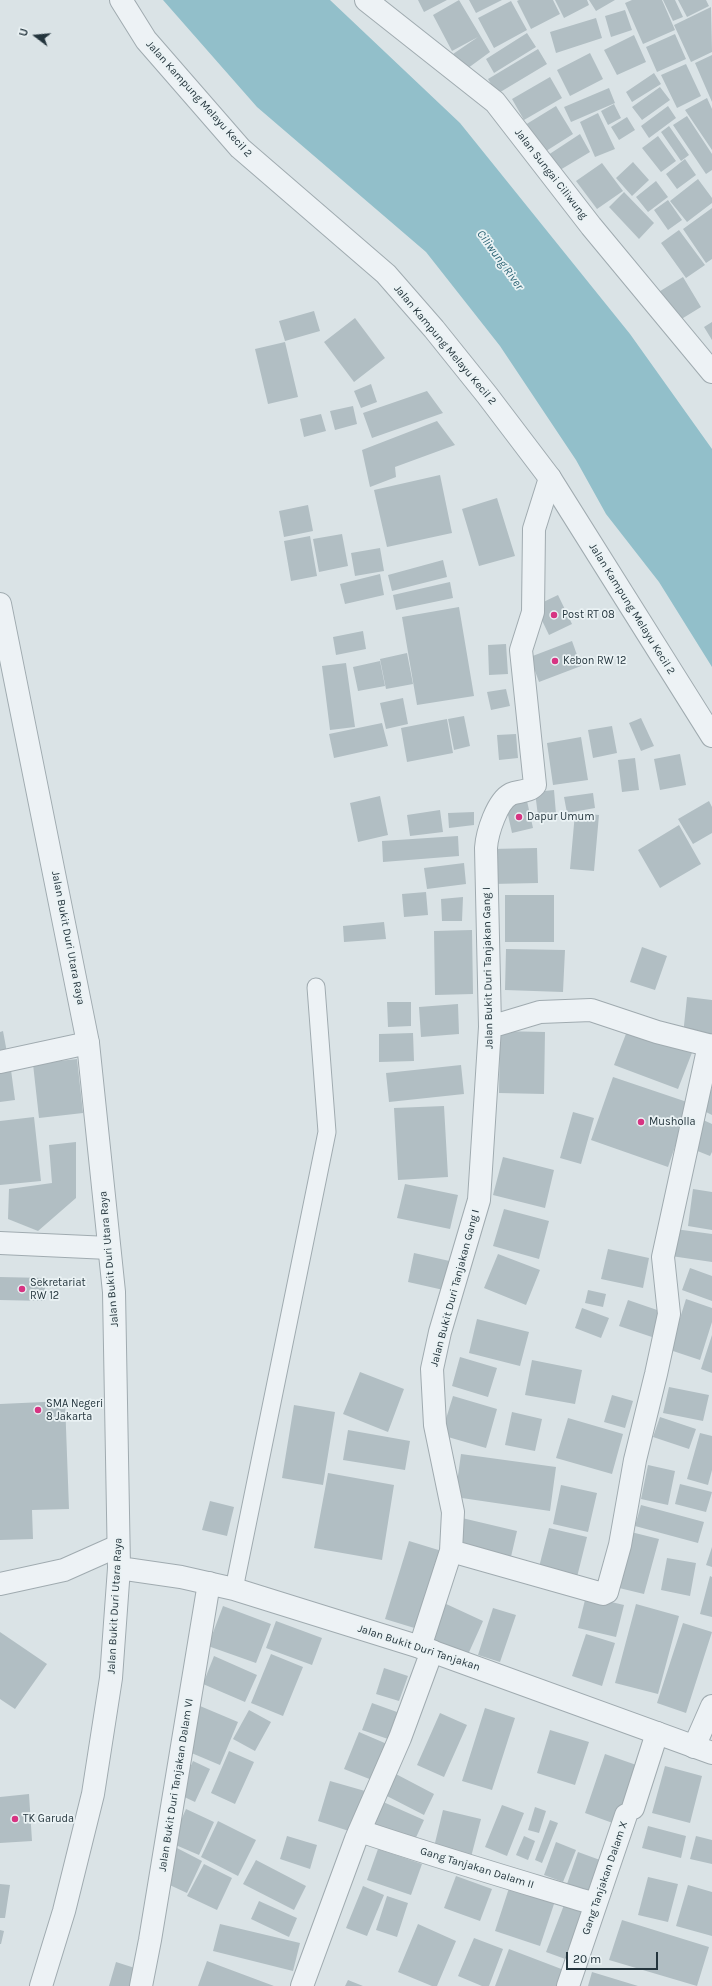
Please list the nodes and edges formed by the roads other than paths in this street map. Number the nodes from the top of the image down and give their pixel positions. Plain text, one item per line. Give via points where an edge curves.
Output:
1 (121, 0) edge
2 (366, 0) edge
3 (712, 372) edge
4 (550, 478) junction
5 (0, 604) edge
6 (712, 736) edge
7 (316, 987) dead end
8 (490, 1027) junction
9 (88, 1043) junction
10 (710, 1046) edge
11 (0, 1062) edge
12 (0, 1243) edge
13 (109, 1248) junction
14 (118, 1546) junction
15 (451, 1551) junction
16 (119, 1568) junction
17 (209, 1583) junction
18 (0, 1584) edge
19 (234, 1589) junction
20 (426, 1649) junction
21 (712, 1706) edge
22 (657, 1733) junction
23 (703, 1750) edge
24 (360, 1831) junction
25 (595, 1904) junction
26 (41, 1986) edge
27 (141, 1986) edge
28 (302, 1986) edge
29 (568, 1986) edge

1 - 4 street, Jalan Kampung Melayu Kecil 2 via 146,40 240,148 386,274 483,389
2 - 3 street, Jalan Sungai Ciliwung via 495,102 591,226
4 - 6 street, Jalan Kampung Melayu Kecil 2
4 - 8 street, Jalan Bukit Duri Tanjakan Gang I via 534,529 534,612 521,650 535,785 505,798 491,824 486,848
5 - 9 street, Jalan Bukit Duri Utara Raya
7 - 19 lane via 327,1132
8 - 10 street via 540,1012 591,1010
8 - 15 street, Jalan Bukit Duri Tanjakan Gang I via 479,1200 440,1332 432,1369 435,1425 453,1512
9 - 11 street
9 - 13 street, Jalan Bukit Duri Utara Raya
10 - 15 street via 663,1257 669,1314 635,1460 620,1545 607,1592 602,1594
12 - 13 street
13 - 14 street, Jalan Bukit Duri Utara Raya via 114,1292
14 - 16 street, Jalan Bukit Duri Utara Raya
14 - 18 street via 64,1570
15 - 20 street, Jalan Bukit Duri Tanjakan Gang I
16 - 17 street, Jalan Bukit Duri Tanjakan
16 - 26 street, Jalan Bukit Duri Utara Raya via 111,1678 93,1794 64,1911
17 - 19 street, Jalan Bukit Duri Tanjakan
17 - 27 street, Jalan Bukit Duri Tanjakan Dalam VI
19 - 20 street, Jalan Bukit Duri Tanjakan
20 - 22 street, Jalan Bukit Duri Tanjakan
20 - 24 street via 400,1738
21 - 23 street
22 - 23 street, Jalan Bukit Duri Tanjakan
22 - 25 street, Gang Tanjakan Dalam X
24 - 25 street, Gang Tanjakan Dalam II via 436,1857 477,1867
24 - 28 street
25 - 29 street, Gang Tanjakan Dalam X

